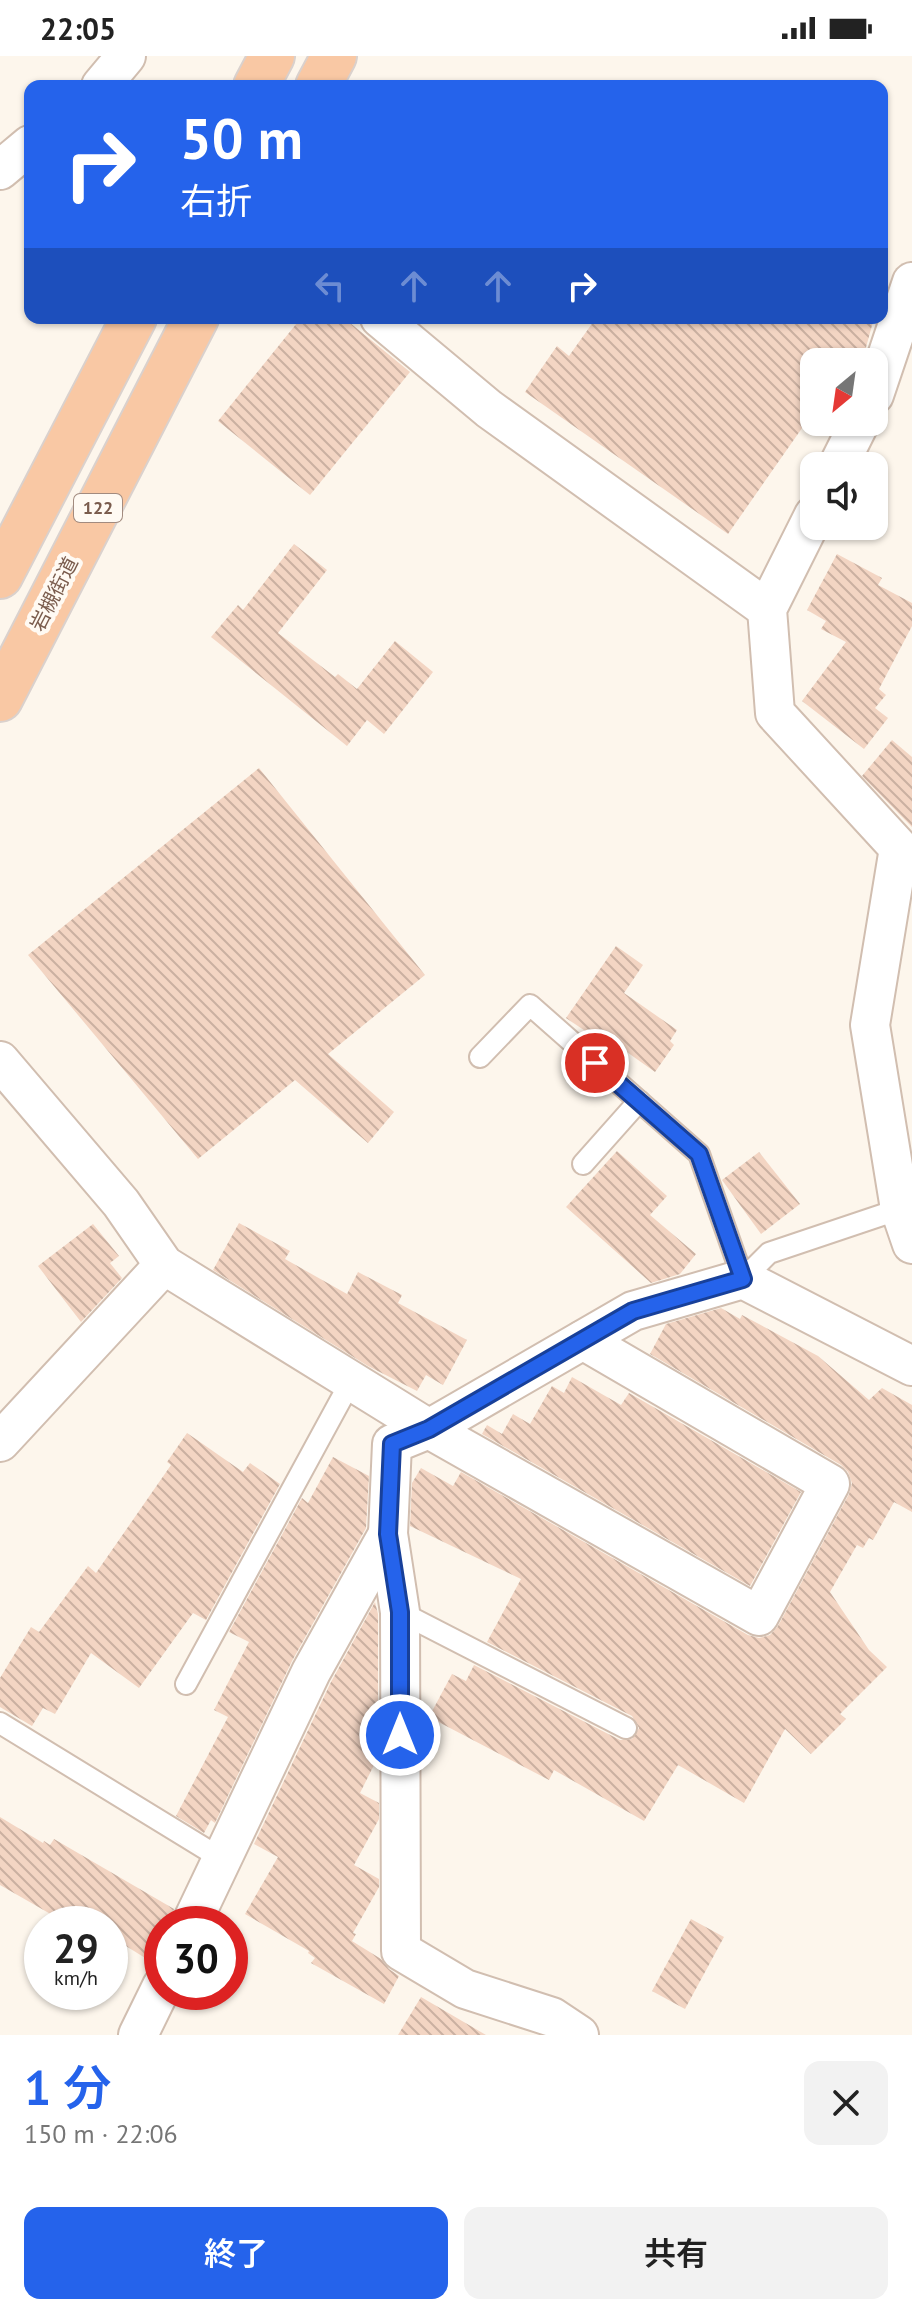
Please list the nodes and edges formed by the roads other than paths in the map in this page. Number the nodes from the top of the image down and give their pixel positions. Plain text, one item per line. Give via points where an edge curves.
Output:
1 (126, 56) edge
2 (272, 56) edge
3 (334, 56) edge
4 (106, 80) edge
5 (259, 80) edge
6 (321, 80) edge
7 (24, 150) edge
8 (0, 170) edge
9 (912, 284) edge
10 (131, 324) edge
11 (193, 324) edge
12 (387, 324) edge
13 (888, 354) edge
14 (802, 540) edge
15 (0, 576) edge
16 (767, 609) junction
17 (0, 699) edge
18 (480, 1057) dead end
19 (0, 1061) edge
20 (639, 1101) junction
21 (583, 1164) dead end
22 (903, 1164) edge
23 (906, 1226) edge
24 (164, 1265) junction
25 (743, 1279) junction
26 (583, 1340) junction
27 (912, 1366) edge
28 (351, 1381) junction
29 (429, 1429) junction
30 (0, 1442) edge
31 (388, 1534) junction
32 (400, 1612) junction
33 (186, 1684) dead end
34 (0, 1723) edge
35 (626, 1728) dead end
36 (222, 1859) junction
37 (200, 1906) edge
38 (150, 2010) edge
39 (138, 2035) edge
40 (579, 2035) edge

1 - 4 street
2 - 5 highway
3 - 6 highway
7 - 8 street
9 - 13 street
10 - 15 highway, 122
11 - 17 highway, 岩槻街道 / 122
12 - 16 street via 489,409
14 - 16 street
16 - 22 street via 775,713 899,848 870,1025
18 - 20 lane via 530,1005
19 - 24 street via 121,1203
20 - 21 lane
20 - 25 lane via 699,1154
22 - 23 street
23 - 25 lane via 769,1253
24 - 28 street
24 - 30 street
25 - 26 street via 633,1311
25 - 27 street
26 - 29 street
26 - 29 street via 830,1484 759,1616
28 - 29 street
28 - 33 lane
29 - 31 street via 392,1444
31 - 32 street
31 - 36 street via 311,1672
32 - 35 lane
32 - 40 street via 401,1951 465,1989 552,2017
34 - 36 lane
36 - 37 street
38 - 39 street

